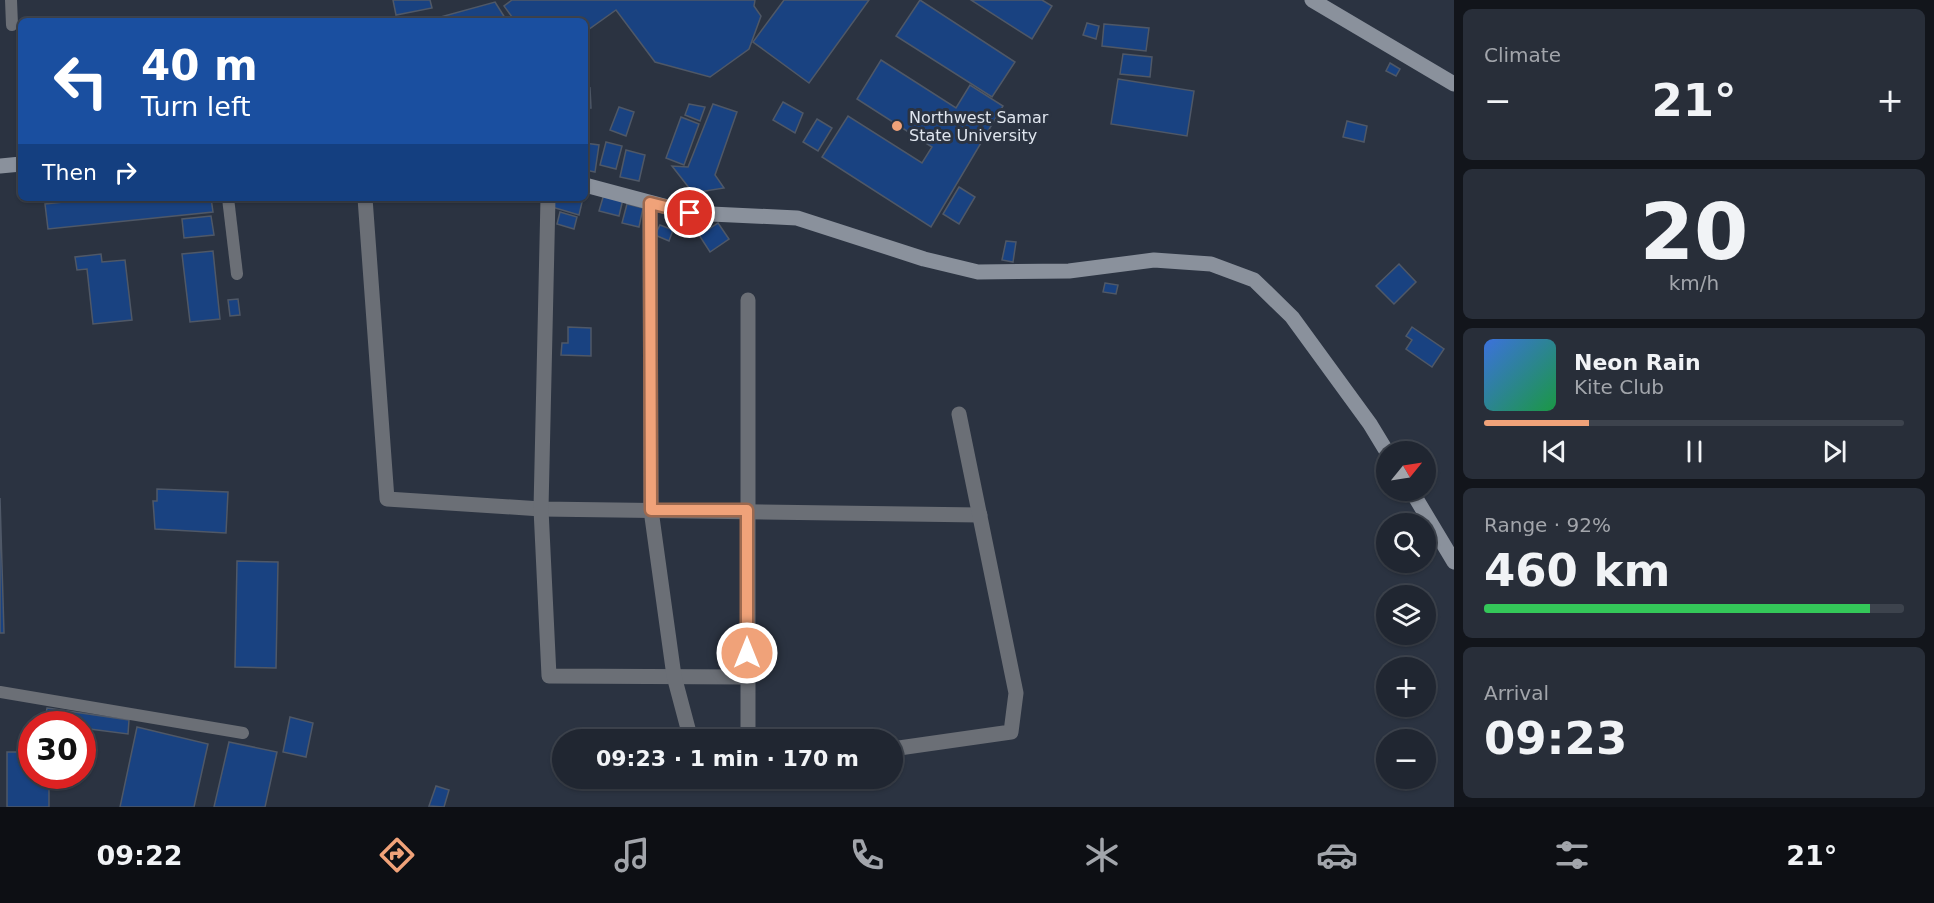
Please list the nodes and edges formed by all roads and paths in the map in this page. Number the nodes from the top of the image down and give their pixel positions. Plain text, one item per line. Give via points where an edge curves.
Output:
1 (11, 0) edge
2 (1312, 0) edge
3 (12, 25) dead end
4 (1454, 84) edge
5 (18, 164) edge
6 (0, 166) edge
7 (588, 186) edge
8 (228, 201) edge
9 (365, 201) edge
10 (548, 201) edge
11 (650, 203) junction
12 (237, 274) dead end
13 (748, 300) dead end
14 (959, 414) dead end
15 (1380, 441) edge
16 (1418, 501) edge
17 (541, 509) junction
18 (651, 510) junction
19 (747, 510) junction
20 (980, 515) junction
21 (1454, 562) edge
22 (675, 676) junction
23 (747, 677) junction
24 (0, 692) edge
25 (688, 729) edge
26 (748, 729) edge
27 (243, 733) dead end
28 (903, 747) edge

1 - 3 lane
2 - 4 street
5 - 6 street
7 - 11 street
8 - 12 lane
9 - 17 street via 387,499
10 - 17 street
11 - 15 street via 690,213 797,218 978,272 1069,272 1154,260 1211,264 1254,280 1292,317
11 - 18 street
13 - 19 street
14 - 20 street
16 - 21 street
17 - 18 street
17 - 22 street via 549,676
18 - 19 street
18 - 22 street
19 - 20 street
19 - 23 street
20 - 28 street via 1016,693 1011,732
22 - 23 street
22 - 25 street
23 - 26 street
24 - 27 lane

